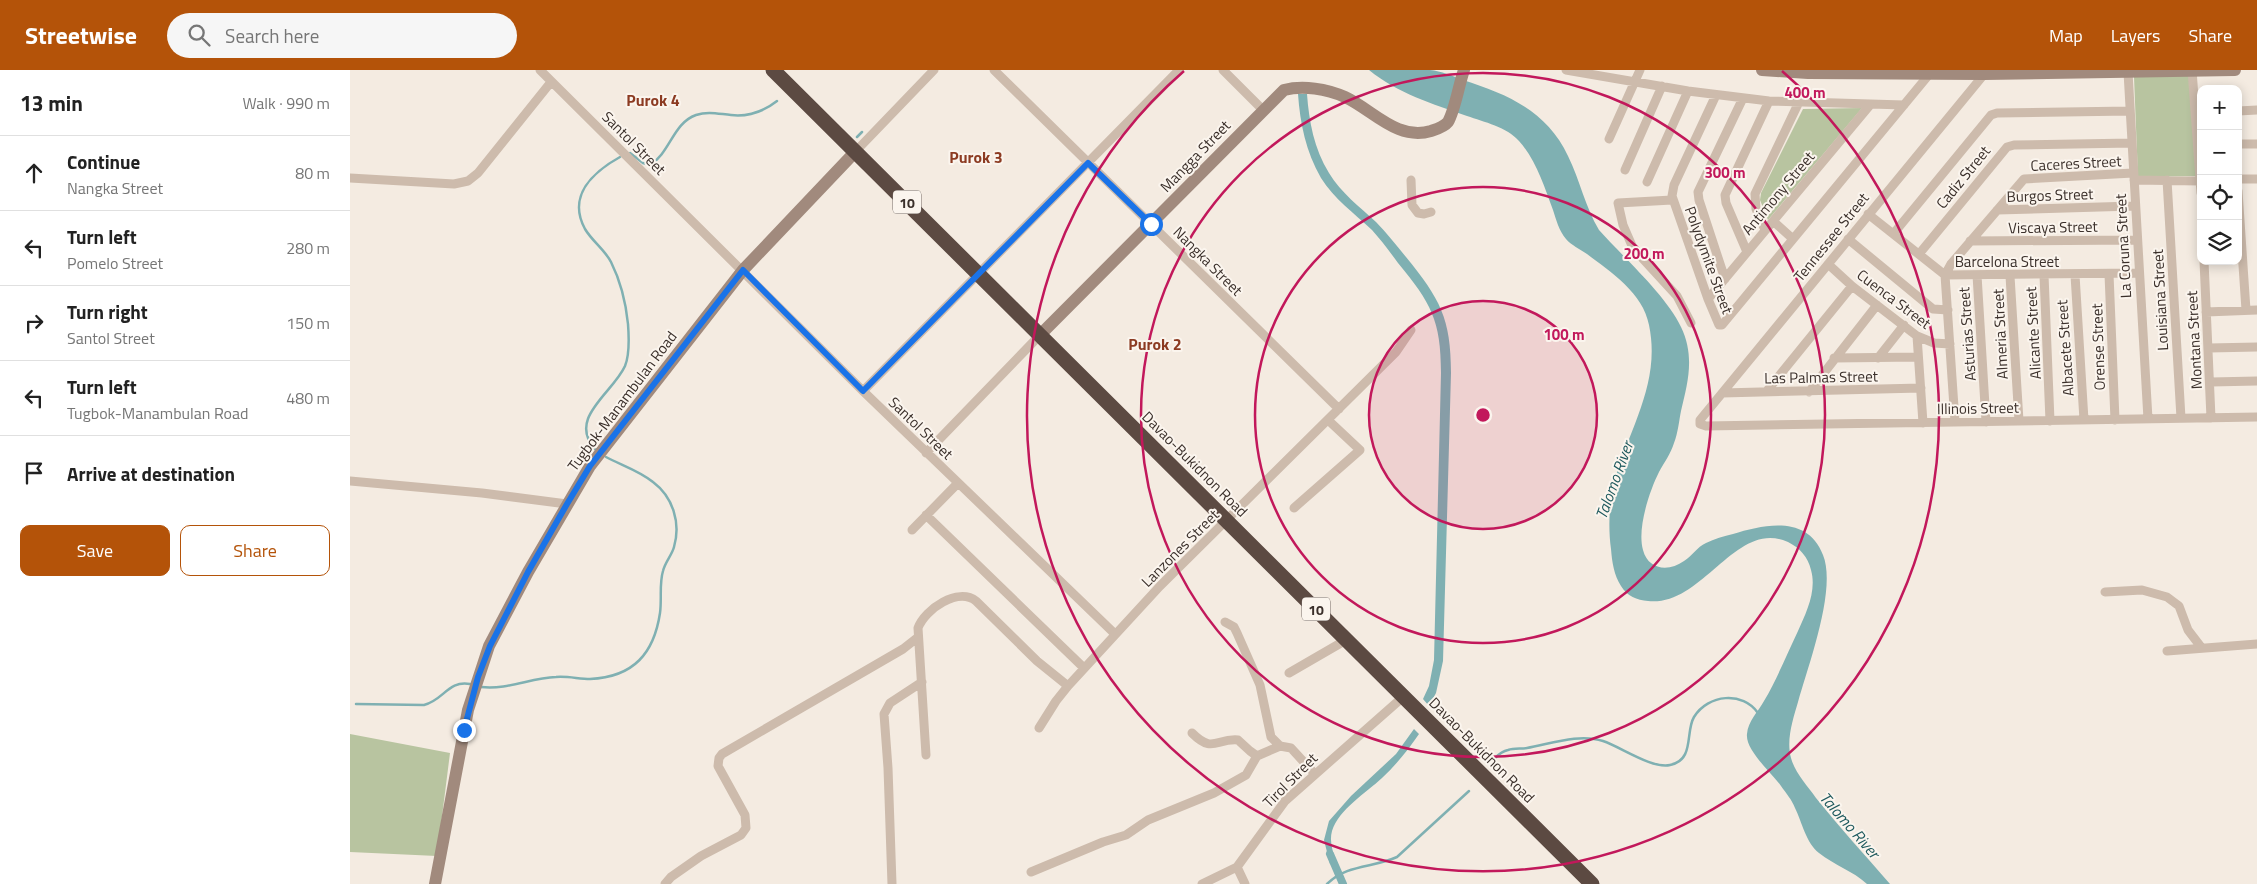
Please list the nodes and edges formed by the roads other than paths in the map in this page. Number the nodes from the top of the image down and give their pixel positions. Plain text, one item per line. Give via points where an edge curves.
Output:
1 (540, 70) edge
2 (773, 70) edge
3 (934, 70) edge
4 (994, 70) edge
5 (1179, 70) edge
6 (1223, 70) edge
7 (1464, 70) edge
8 (1566, 70) edge
9 (1640, 70) edge
10 (1762, 70) edge
11 (2192, 70) edge
12 (2235, 70) edge
13 (1931, 72) edge
14 (1963, 72) edge
15 (1986, 72) edge
16 (2128, 72) junction
17 (551, 82) junction
18 (1635, 82) junction
19 (1662, 86) junction
20 (1688, 90) junction
21 (1716, 95) junction
22 (1743, 98) junction
23 (1768, 101) junction
24 (1798, 104) junction
25 (2197, 104) edge
26 (1870, 105) junction
27 (1904, 105) junction
28 (1263, 110) junction
29 (2257, 110) edge
30 (2130, 111) junction
31 (2242, 111) edge
32 (1609, 138) dead end
33 (2132, 143) junction
34 (2242, 144) edge
35 (2257, 144) edge
36 (856, 152) junction
37 (1088, 163) junction
38 (1625, 170) dead end
39 (2134, 177) junction
40 (350, 178) edge
41 (2257, 178) edge
42 (2242, 179) edge
43 (1411, 180) dead end
44 (2167, 180) junction
45 (2197, 181) edge
46 (1647, 182) dead end
47 (1672, 200) junction
48 (2134, 206) junction
49 (1997, 210) junction
50 (1431, 212) dead end
51 (1868, 214) junction
52 (2240, 220) edge
53 (1773, 221) junction
54 (1151, 224) junction
55 (1765, 230) junction
56 (1894, 233) junction
57 (1792, 239) junction
58 (1848, 239) junction
59 (2137, 240) junction
60 (1970, 241) junction
61 (1747, 252) junction
62 (1919, 254) junction
63 (1828, 264) junction
64 (2204, 265) edge
65 (743, 270) junction
66 (2138, 273) junction
67 (979, 274) junction
68 (2109, 274) junction
69 (1945, 275) junction
70 (1977, 275) junction
71 (2044, 275) junction
72 (2075, 275) junction
73 (2010, 276) junction
74 (1725, 279) junction
75 (1852, 286) junction
76 (1708, 299) junction
77 (1877, 305) junction
78 (1948, 310) junction
79 (2246, 310) junction
80 (2257, 310) edge
81 (2206, 312) junction
82 (1691, 323) dead end
83 (1904, 325) junction
84 (1412, 330) dead end
85 (1040, 335) junction
86 (1917, 336) junction
87 (1950, 344) junction
88 (2257, 347) edge
89 (2209, 348) junction
90 (1918, 357) junction
91 (1834, 358) junction
92 (1878, 358) junction
93 (2211, 382) junction
94 (2257, 382) edge
95 (1920, 388) junction
96 (863, 391) junction
97 (1722, 392) junction
98 (1766, 392) junction
99 (1808, 392) junction
100 (1339, 409) junction
101 (2257, 417) edge
102 (2180, 418) junction
103 (2211, 418) junction
104 (2148, 419) junction
105 (1328, 420) junction
106 (2050, 420) junction
107 (2084, 420) junction
108 (2115, 420) junction
109 (2019, 421) junction
110 (1923, 422) junction
111 (1956, 422) junction
112 (1986, 422) junction
113 (1700, 424) joint
114 (926, 453) junction
115 (350, 481) edge
116 (958, 484) junction
117 (567, 504) junction
118 (1294, 508) dead end
119 (926, 515) junction
120 (1227, 521) junction
121 (912, 530) dead end
122 (2105, 592) dead end
123 (1225, 622) dead end
124 (1115, 634) junction
125 (917, 638) junction
126 (1346, 640) junction
127 (2257, 644) edge
128 (2201, 648) junction
129 (2168, 651) dead end
130 (1084, 668) junction
131 (1290, 673) dead end
132 (922, 682) junction
133 (1068, 686) junction
134 (1403, 697) junction
135 (1039, 728) dead end
136 (1192, 733) dead end
137 (1280, 746) junction
138 (926, 754) dead end
139 (1257, 756) junction
140 (1314, 773) junction
141 (1237, 867) junction
142 (1031, 872) dead end
143 (436, 884) edge
144 (665, 884) edge
145 (892, 884) edge
146 (1202, 884) edge
147 (1245, 884) edge
148 (1592, 884) edge

1 - 17 street, Santol Street
2 - 36 highway, Davao-Bukidnon Road / 10
3 - 36 street
4 - 37 street, Nangka Street
5 - 37 street
6 - 28 street
7 - 28 street, Mangga Street via 1449,118 1437,129 1410,133 1344,97 1311,89 1284,90
8 - 18 street
9 - 18 street
10 - 13 street
11 - 12 street
11 - 16 street
11 - 25 street
13 - 14 street
13 - 27 street
14 - 15 street
15 - 16 street
15 - 51 street, Tennessee Street
16 - 30 street, La Coruna Street
17 - 40 street via 478,173 468,181 454,184
17 - 65 street, Santol Street
18 - 19 street
18 - 32 street
19 - 20 street
19 - 38 street
20 - 21 street
20 - 46 street
21 - 22 street
21 - 47 street, Polydymite Street via 1674,185
22 - 23 street
22 - 74 street via 1698,192
23 - 24 street
23 - 61 street via 1725,195
24 - 26 street
24 - 55 street via 1755,194 1754,203
26 - 27 street
26 - 53 street, Antimony Street
27 - 57 street
28 - 54 street, Mangga Street
29 - 31 street
30 - 33 street, La Coruna Street
30 - 56 street via 1991,115
33 - 39 street, La Coruna Street
33 - 62 street, Cadiz Street via 2007,147
34 - 35 street
36 - 65 street, Tugbok-Manambulan Road
36 - 67 highway, Davao-Bukidnon Road / 10
37 - 54 street, Nangka Street
37 - 67 street
39 - 44 street, Caceres Street
39 - 48 street, La Coruna Street
39 - 49 street, Caceres Street via 2024,179
41 - 42 street
43 - 50 street via 1412,205 1418,213
44 - 45 street, Caceres Street
44 - 102 street, Louisiana Street
47 - 76 street, Polydymite Street
47 - 82 street via 1618,203 1632,248 1678,296
48 - 49 street, Burgos Street
48 - 59 street, La Coruna Street
49 - 60 street, Caceres Street
51 - 56 street, Barcelona Street
51 - 58 street, Tennessee Street
52 - 79 street
53 - 55 street, Antimony Street
53 - 57 street
54 - 85 street, Mangga Street
54 - 100 street, Nangka Street
55 - 61 street, Antimony Street
56 - 62 street, Barcelona Street
57 - 76 street, Polydymite Street via 1722,325
58 - 63 street, Tennessee Street
58 - 78 street via 1933,308
59 - 60 street, Viscaya Street
59 - 66 street, La Coruna Street
60 - 69 street, Caceres Street
61 - 74 street, Antimony Street
62 - 69 street, Barcelona Street
63 - 75 street, Cuenca Street
63 - 97 street, Tennessee Street
64 - 81 street, Montana Street
65 - 96 street, Santol Street
65 - 117 street, Tugbok-Manambulan Road via 590,466
66 - 68 street, Barcelona Street
66 - 104 street, La Coruna Street
67 - 85 highway, Davao-Bukidnon Road / 10
67 - 96 street
68 - 72 street, Barcelona Street
68 - 108 street, Orense Street
69 - 70 street, Barcelona Street
69 - 78 street
70 - 73 street, Barcelona Street
70 - 112 street, Asturias Street
71 - 72 street, Barcelona Street
71 - 73 street, Barcelona Street
71 - 106 street, Alicante Street
72 - 107 street, Albacete Street
73 - 109 street, Almeria Street
74 - 76 street, Antimony Street
75 - 77 street, Cuenca Street
75 - 98 street
77 - 83 street, Cuenca Street
77 - 91 street
78 - 87 street
79 - 80 street
79 - 81 street
81 - 89 street, Montana Street
83 - 86 street, Cuenca Street
83 - 92 street
84 - 100 street, Lanzones Street via 1396,352
85 - 114 street, Mangga Street
85 - 120 highway, Davao-Bukidnon Road / 10
86 - 87 street, Cuenca Street via 1934,343
86 - 90 street
87 - 111 street
88 - 89 street
89 - 93 street, Montana Street
90 - 92 street
90 - 95 street
91 - 92 street
91 - 99 street
93 - 94 street
93 - 103 street, Montana Street
95 - 99 street, Las Palmas Street
95 - 110 street
96 - 114 street, Santol Street
97 - 98 street, Las Palmas Street
97 - 113 street, Tennessee Street
98 - 99 street, Las Palmas Street
100 - 105 street, Lanzones Street
101 - 103 street, Illinois Street
102 - 103 street, Illinois Street
102 - 104 street, Illinois Street
104 - 108 street, Illinois Street
105 - 118 street via 1360,450
105 - 120 street, Lanzones Street
106 - 107 street, Illinois Street
106 - 109 street, Illinois Street
107 - 108 street, Illinois Street
109 - 112 street, Illinois Street
110 - 111 street, Illinois Street
110 - 113 street, Illinois Street
111 - 112 street, Illinois Street
114 - 116 street, Santol Street
115 - 117 street via 482,492
116 - 119 street
116 - 124 street, Santol Street
117 - 143 street, Tugbok-Manambulan Road via 500,624 478,677 460,748
119 - 121 street
119 - 130 street
120 - 124 street, Lanzones Street
120 - 126 highway, Davao-Bukidnon Road / 10
122 - 128 street via 2142,590 2167,597 2178,606 2188,630
123 - 137 street via 1237,633 1260,685 1271,737
124 - 130 street, Lanzones Street
125 - 132 street
125 - 133 street via 920,620 926,614 955,597 968,596
125 - 144 street via 904,649 722,754 718,766 745,815 746,828 741,835 692,862
126 - 131 street
126 - 134 highway, Davao-Bukidnon Road / 10
127 - 128 street
128 - 129 street
130 - 133 street, Lanzones Street
132 - 138 street
132 - 145 street via 890,703 884,714
133 - 135 street, Lanzones Street
134 - 140 street, Tirol Street
134 - 148 highway, Davao-Bukidnon Road / 10
136 - 139 street via 1209,745 1238,740
137 - 139 street
137 - 140 street via 1295,751
139 - 142 street via 1246,775 1214,792 1148,820 1126,835
140 - 141 street, Tirol Street via 1279,808
141 - 146 street, Tirol Street
141 - 147 street

